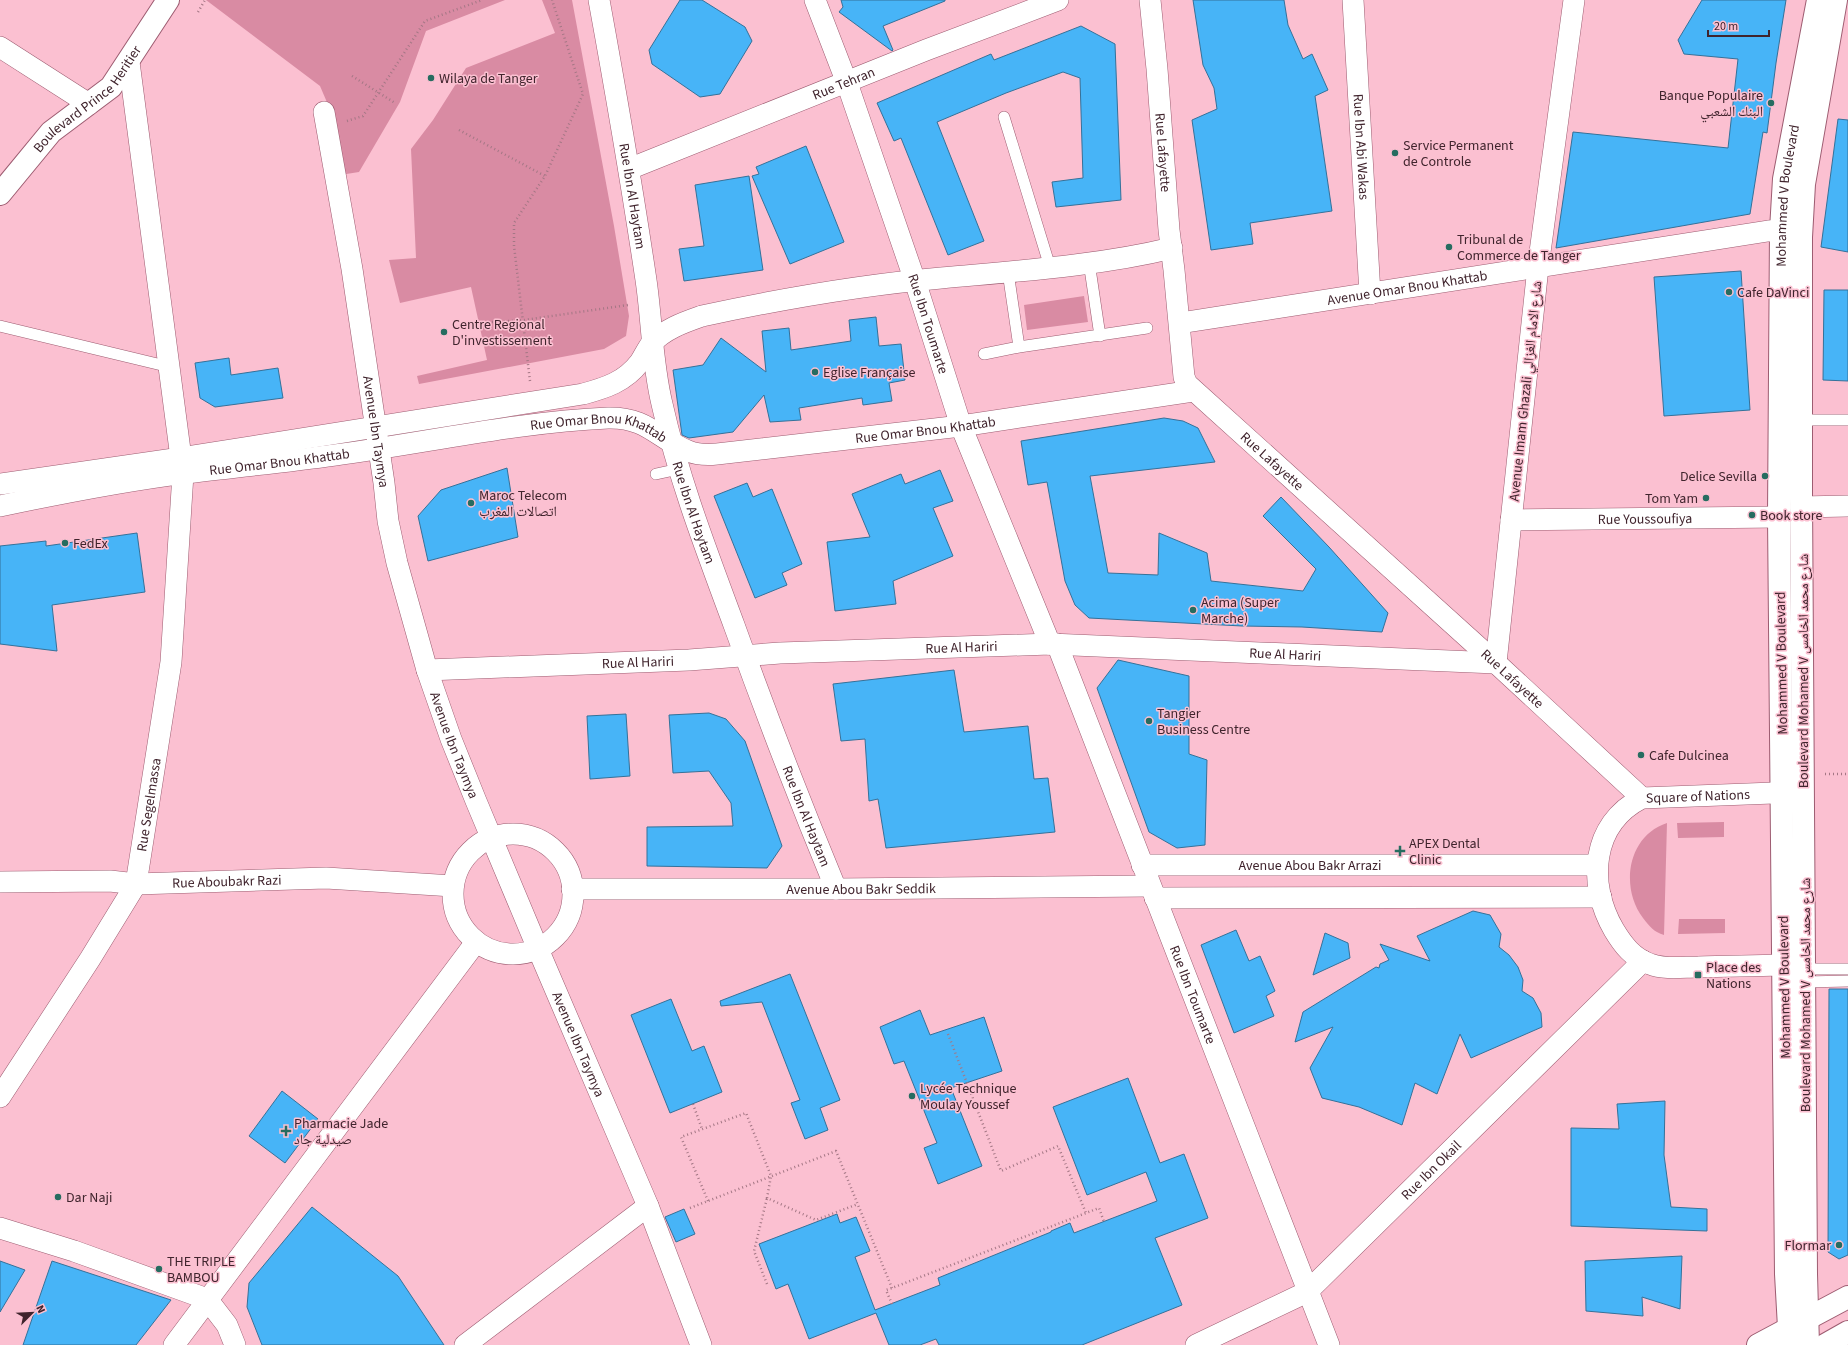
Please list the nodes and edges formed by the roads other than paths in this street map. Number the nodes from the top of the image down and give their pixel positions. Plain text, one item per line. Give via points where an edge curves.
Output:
1 (168, 0) edge
2 (599, 0) edge
3 (815, 0) edge
4 (1058, 0) edge
5 (1150, 0) edge
6 (1353, 0) edge
7 (1574, 0) edge
8 (1818, 0) edge
9 (1836, 0) edge
10 (0, 47) edge
11 (129, 62) junction
12 (847, 83) junction
13 (89, 104) junction
14 (1004, 117) dead end
15 (326, 119) road end
16 (630, 169) junction
17 (0, 194) edge
18 (1792, 229) junction
19 (1172, 248) junction
20 (1089, 262) junction
21 (1050, 267) junction
22 (1538, 267) junction
23 (1008, 272) junction
24 (915, 281) junction
25 (1370, 294) junction
26 (1180, 323) junction
27 (0, 326) edge
28 (1147, 328) dead end
29 (1100, 336) junction
30 (652, 343) junction
31 (1019, 347) junction
32 (984, 354) dead end
33 (170, 367) junction
34 (1193, 391) junction
35 (1801, 420) junction
36 (1848, 420) edge
37 (961, 426) junction
38 (376, 427) junction
39 (672, 443) junction
40 (379, 449) junction
41 (182, 466) junction
42 (679, 469) junction
43 (656, 474) dead end
44 (0, 484) edge
45 (0, 506) edge
46 (1848, 506) edge
47 (1801, 507) junction
48 (1779, 517) junction
49 (1511, 520) junction
50 (1053, 644) junction
51 (744, 655) junction
52 (1496, 663) junction
53 (427, 670) junction
54 (1804, 792) junction
55 (1782, 793) junction
56 (1642, 798) junction
57 (492, 838) junction
58 (1598, 864) junction
59 (1142, 865) junction
60 (0, 882) edge
61 (136, 884) junction
62 (453, 886) junction
63 (572, 889) junction
64 (836, 889) junction
65 (1153, 892) junction
66 (1601, 897) junction
67 (476, 942) junction
68 (538, 949) junction
69 (1643, 961) junction
70 (1783, 965) junction
71 (1848, 968) edge
72 (1805, 976) junction
73 (1848, 982) edge
74 (0, 1097) edge
75 (648, 1206) junction
76 (0, 1228) edge
77 (1307, 1292) junction
78 (1848, 1297) edge
79 (207, 1299) junction
80 (1808, 1319) junction
81 (1848, 1332) edge
82 (1789, 1337) edge
83 (174, 1345) edge
84 (235, 1345) edge
85 (465, 1345) edge
86 (701, 1345) edge
87 (1196, 1345) edge
88 (1329, 1345) edge
89 (1758, 1345) edge
90 (1808, 1345) edge
91 (1825, 1345) edge

1 - 11 main road, Boulevard Prince Heritier
2 - 16 street, Rue Ibn Al Haytam
3 - 12 street, Rue Ibn Toumarte
4 - 12 street, Rue Tehran
5 - 19 street, Rue Lafayette
6 - 25 street, Rue Ibn Abi Wakas
7 - 22 street, Avenue Imam Ghazali شارع الامام الغزالي
8 - 18 main road, Mohammed V Boulevard via 1784,179
9 - 18 main road, Boulevard Mohamed V شارع محمد الخامس via 1804,184
10 - 13 street
11 - 13 main road, Boulevard Prince Heritier via 111,88
11 - 33 street, Rue Segelmassa
12 - 16 street, Rue Tehran
12 - 24 street, Rue Ibn Toumarte
13 - 17 main road, Boulevard Prince Heritier via 51,132
14 - 21 lane
15 - 38 street, Avenue Ibn Taymya
16 - 30 street, Rue Ibn Al Haytam via 650,302
18 - 22 street, Avenue Omar Bnou Khattab
18 - 35 main road, Boulevard Mohamed V شارع محمد الخامس
18 - 48 main road, Mohammed V Boulevard
19 - 20 street, Rue Omar Bnou Khattab
19 - 26 street, Rue Lafayette
20 - 21 street, Rue Omar Bnou Khattab
20 - 29 lane
21 - 23 street, Rue Omar Bnou Khattab
22 - 25 street, Avenue Omar Bnou Khattab
22 - 49 street, Avenue Imam Ghazali شارع الامام الغزالي
23 - 24 street, Rue Omar Bnou Khattab
23 - 31 lane
24 - 30 street, Rue Omar Bnou Khattab via 826,292 702,316 669,330
24 - 37 street, Rue Ibn Toumarte
25 - 26 street, Avenue Omar Bnou Khattab
26 - 34 street, Rue Lafayette via 1184,377
27 - 33 lane
28 - 29 lane
29 - 31 lane
30 - 38 street, Rue Omar Bnou Khattab via 630,373 619,382 604,388 583,394
30 - 39 street, Rue Ibn Al Haytam via 661,403
31 - 32 lane
33 - 41 street, Rue Segelmassa
34 - 37 street, Rue Omar Bnou Khattab
34 - 52 street, Rue Lafayette
35 - 36 lane
35 - 47 main road, Boulevard Mohamed V شارع محمد الخامس
37 - 39 street, Rue Omar Bnou Khattab via 701,455
37 - 50 street, Rue Ibn Toumarte
38 - 40 street, Avenue Ibn Taymya
38 - 41 street, Rue Omar Bnou Khattab
39 - 40 street, Rue Omar Bnou Khattab via 639,422 609,418 542,424
39 - 42 street, Rue Ibn Al Haytam
40 - 41 street, Rue Omar Bnou Khattab
40 - 53 street, Avenue Ibn Taymya via 388,521 397,563
41 - 44 street, Rue Omar Bnou Khattab
41 - 45 street, Rue Omar Bnou Khattab
41 - 61 street, Rue Segelmassa via 171,662
42 - 43 lane
42 - 51 street, Rue Ibn Al Haytam
46 - 47 street
47 - 54 main road, Boulevard Mohamed V شارع محمد الخامس
48 - 49 street, Rue Youssoufiya
48 - 55 main road, Mohammed V Boulevard
49 - 52 street, Avenue Imam Ghazali شارع الامام الغزالي
50 - 51 street, Rue Al Hariri
50 - 52 street, Rue Al Hariri
50 - 59 street, Rue Ibn Toumarte
51 - 53 street, Rue Al Hariri via 689,660
51 - 64 street, Rue Ibn Al Haytam
52 - 56 street, Rue Lafayette
53 - 57 street, Avenue Ibn Taymya via 451,739
54 - 55 street, Square of Nations
54 - 72 main road, Boulevard Mohamed V شارع محمد الخامس
55 - 56 street, Square of Nations
55 - 70 main road, Mohammed V Boulevard
56 - 58 street, Square of Nations via 1632,803 1615,820 1600,847
57 - 62 street via 478,845 466,856
57 - 63 street via 510,834 529,836 546,844 560,857 569,874
57 - 68 street, Avenue Ibn Taymya
58 - 59 street, Avenue Abou Bakr Arrazi
58 - 66 street, Square of Nations
59 - 65 street, Rue Ibn Toumarte
60 - 61 street, Rue Aboubakr Razi via 110,881
61 - 62 street, Rue Aboubakr Razi via 326,878
61 - 74 street, Rue Segelmassa
62 - 67 street via 454,907 462,926
63 - 64 street, Avenue Abou Bakr Seddik
63 - 68 street via 570,910 564,926 552,940
64 - 65 street, Avenue Abou Bakr Seddik
65 - 66 street
65 - 77 street, Rue Ibn Toumarte
66 - 69 street, Square of Nations via 1609,920 1621,941 1630,952
67 - 68 street via 495,952 516,954
67 - 79 street
68 - 75 street, Avenue Ibn Taymya
69 - 70 street, Square of Nations via 1661,968
69 - 77 street, Rue Ibn Okail
70 - 82 main road, Mohammed V Boulevard
71 - 72 lane
72 - 73 lane
72 - 80 main road, Boulevard Mohamed V شارع محمد الخامس
75 - 85 street
75 - 86 street, Avenue Ibn Taymya
76 - 79 street via 74,1251
77 - 87 street, Rue Ibn Okail
77 - 88 street, Rue Ibn Toumarte
78 - 80 main road
79 - 83 street
79 - 84 street via 227,1325
80 - 82 main road
80 - 90 main road, Boulevard Mohamed V شارع محمد الخامس
81 - 91 main road
82 - 89 main road

